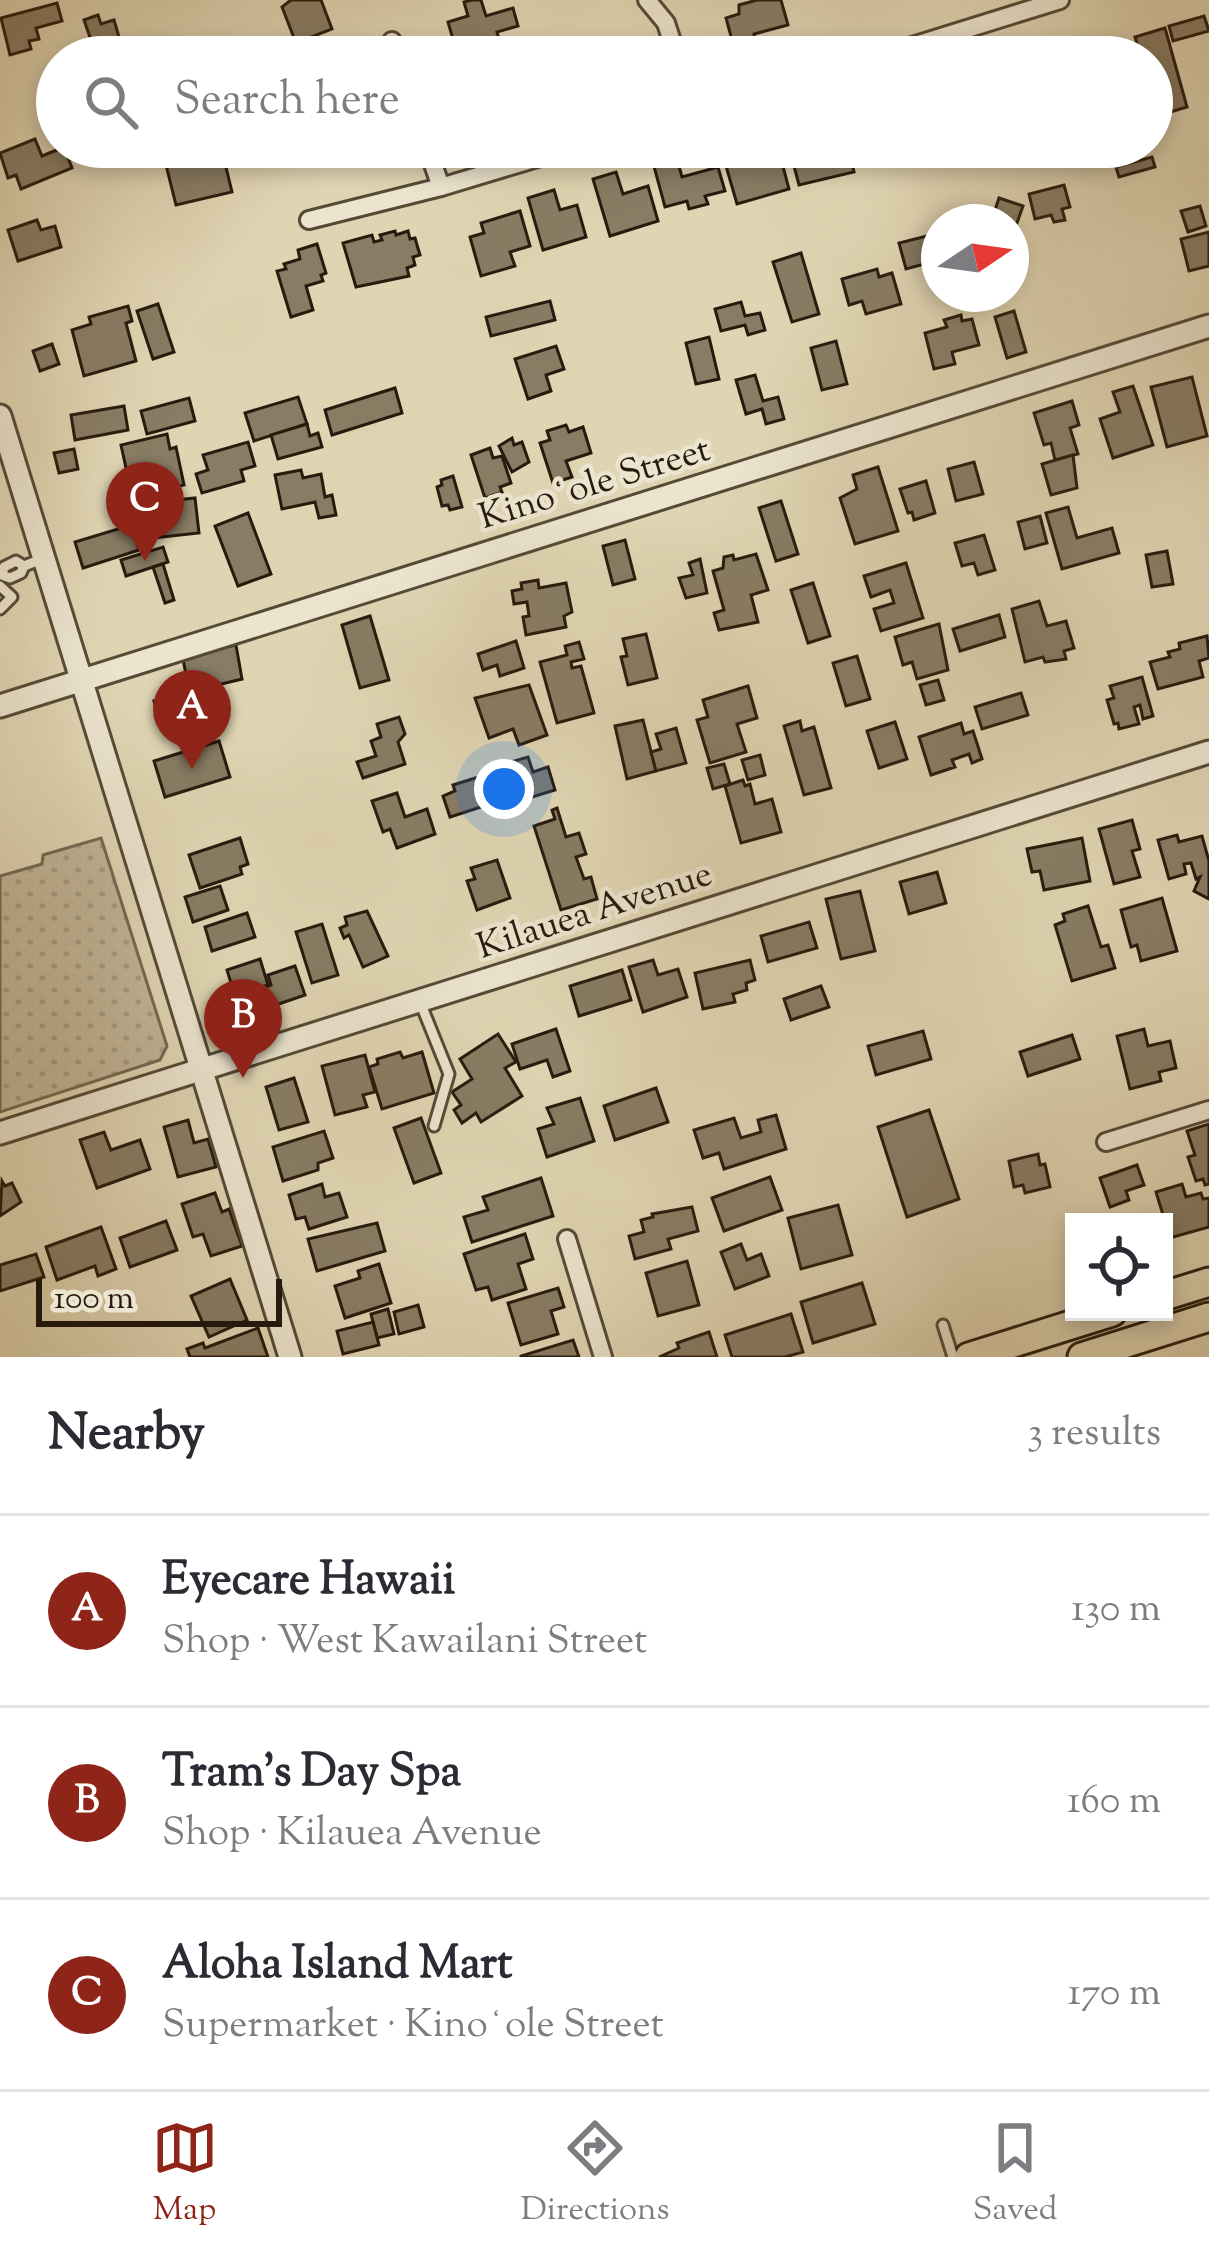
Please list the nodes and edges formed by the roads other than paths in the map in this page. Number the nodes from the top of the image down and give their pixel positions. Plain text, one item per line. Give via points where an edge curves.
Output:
1 (647, 0) edge
2 (1060, 0) edge
3 (670, 36) edge
4 (944, 36) edge
5 (434, 168) edge
6 (504, 168) edge
7 (440, 187) junction
8 (309, 220) dead end
9 (1209, 326) edge
10 (0, 416) edge
11 (33, 562) junction
12 (1, 579) edge
13 (0, 609) edge
14 (80, 682) junction
15 (0, 706) edge
16 (1209, 752) edge
17 (420, 1002) junction
18 (201, 1071) junction
19 (1209, 1110) edge
20 (434, 1126) dead end
21 (0, 1133) edge
22 (1106, 1142) dead end
23 (567, 1239) dead end
24 (1209, 1282) edge
25 (1173, 1293) edge
26 (1209, 1317) edge
27 (1083, 1321) edge
28 (944, 1325) dead end
29 (290, 1357) edge
30 (603, 1357) edge
31 (953, 1357) edge
32 (969, 1357) edge
33 (1082, 1357) edge

1 - 3 street
2 - 4 street
5 - 7 street
6 - 7 street
7 - 8 street
9 - 14 street, Kinoʻole Street
10 - 11 street
11 - 12 lane via 4,567
11 - 14 street
12 - 13 lane via 12,597
14 - 15 street, Kinoʻole Street
14 - 18 street
16 - 17 street, Kilauea Avenue
17 - 18 street, Kilauea Avenue
17 - 20 lane via 449,1074
18 - 21 street, Kilauea Avenue
18 - 29 street
19 - 22 street
23 - 30 street
24 - 25 highway
26 - 33 highway
27 - 32 highway
28 - 31 lane

